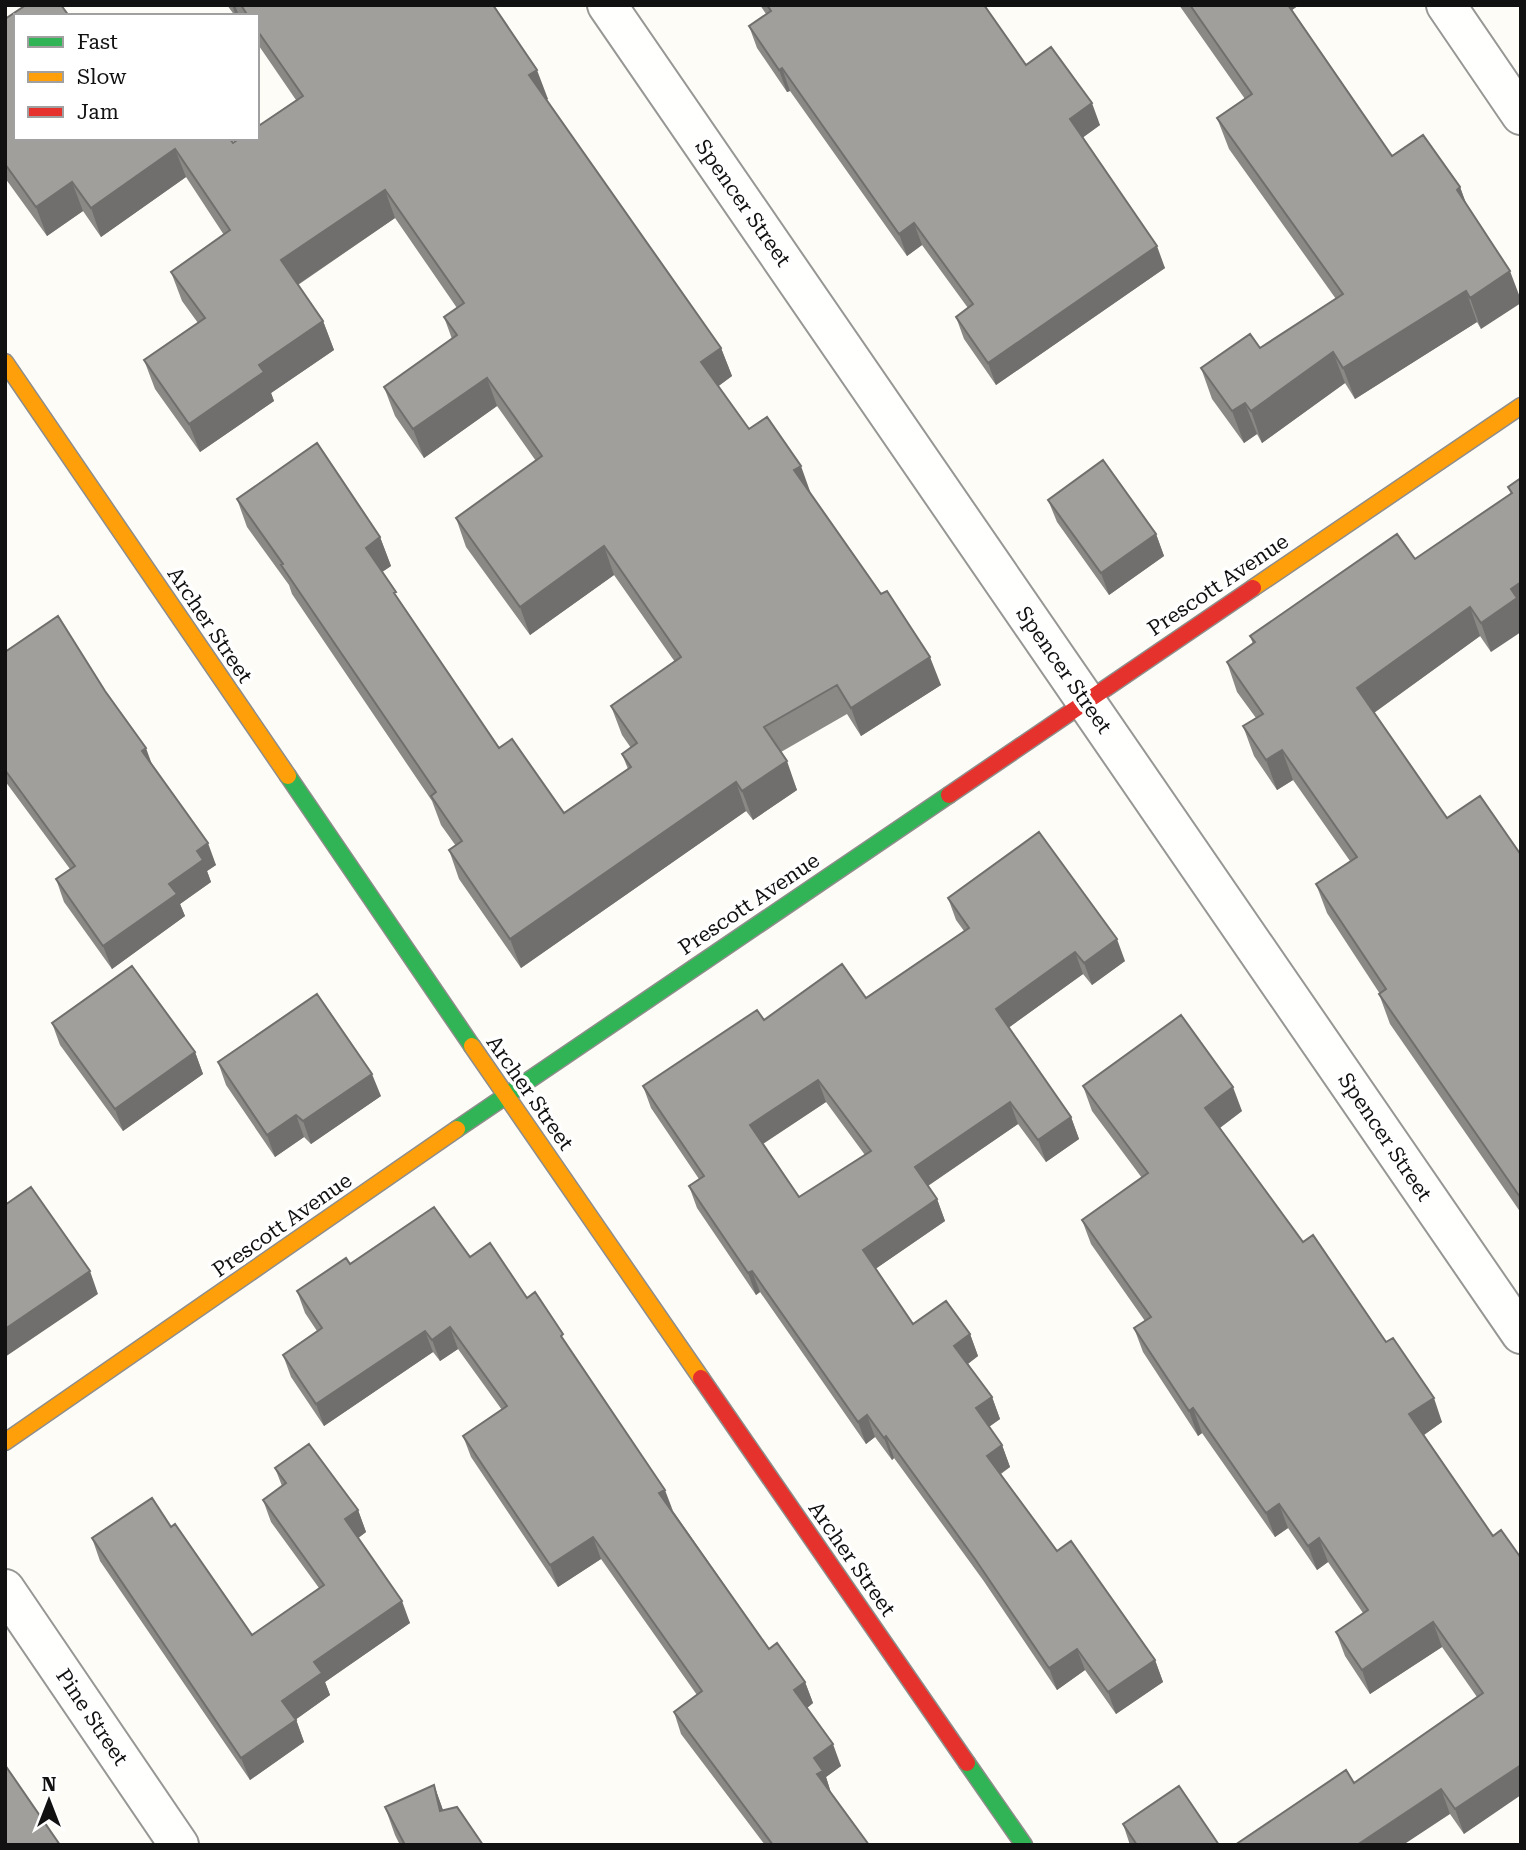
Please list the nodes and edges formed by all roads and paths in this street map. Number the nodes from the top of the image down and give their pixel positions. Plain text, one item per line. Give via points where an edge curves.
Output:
1 (607, 5) edge
2 (1446, 5) edge
3 (1521, 114) edge
4 (5, 362) edge
5 (1521, 406) edge
6 (1085, 701) junction
7 (506, 1095) junction
8 (1521, 1335) edge
9 (5, 1442) edge
10 (5, 1589) edge
11 (179, 1845) edge
12 (1024, 1845) edge

1 - 6 street, Spencer Street
2 - 3 street
4 - 7 street, Archer Street
5 - 6 street, Prescott Avenue
6 - 7 street, Prescott Avenue
6 - 8 street, Spencer Street
7 - 9 street, Prescott Avenue
7 - 12 street, Archer Street
10 - 11 street, Pine Street

